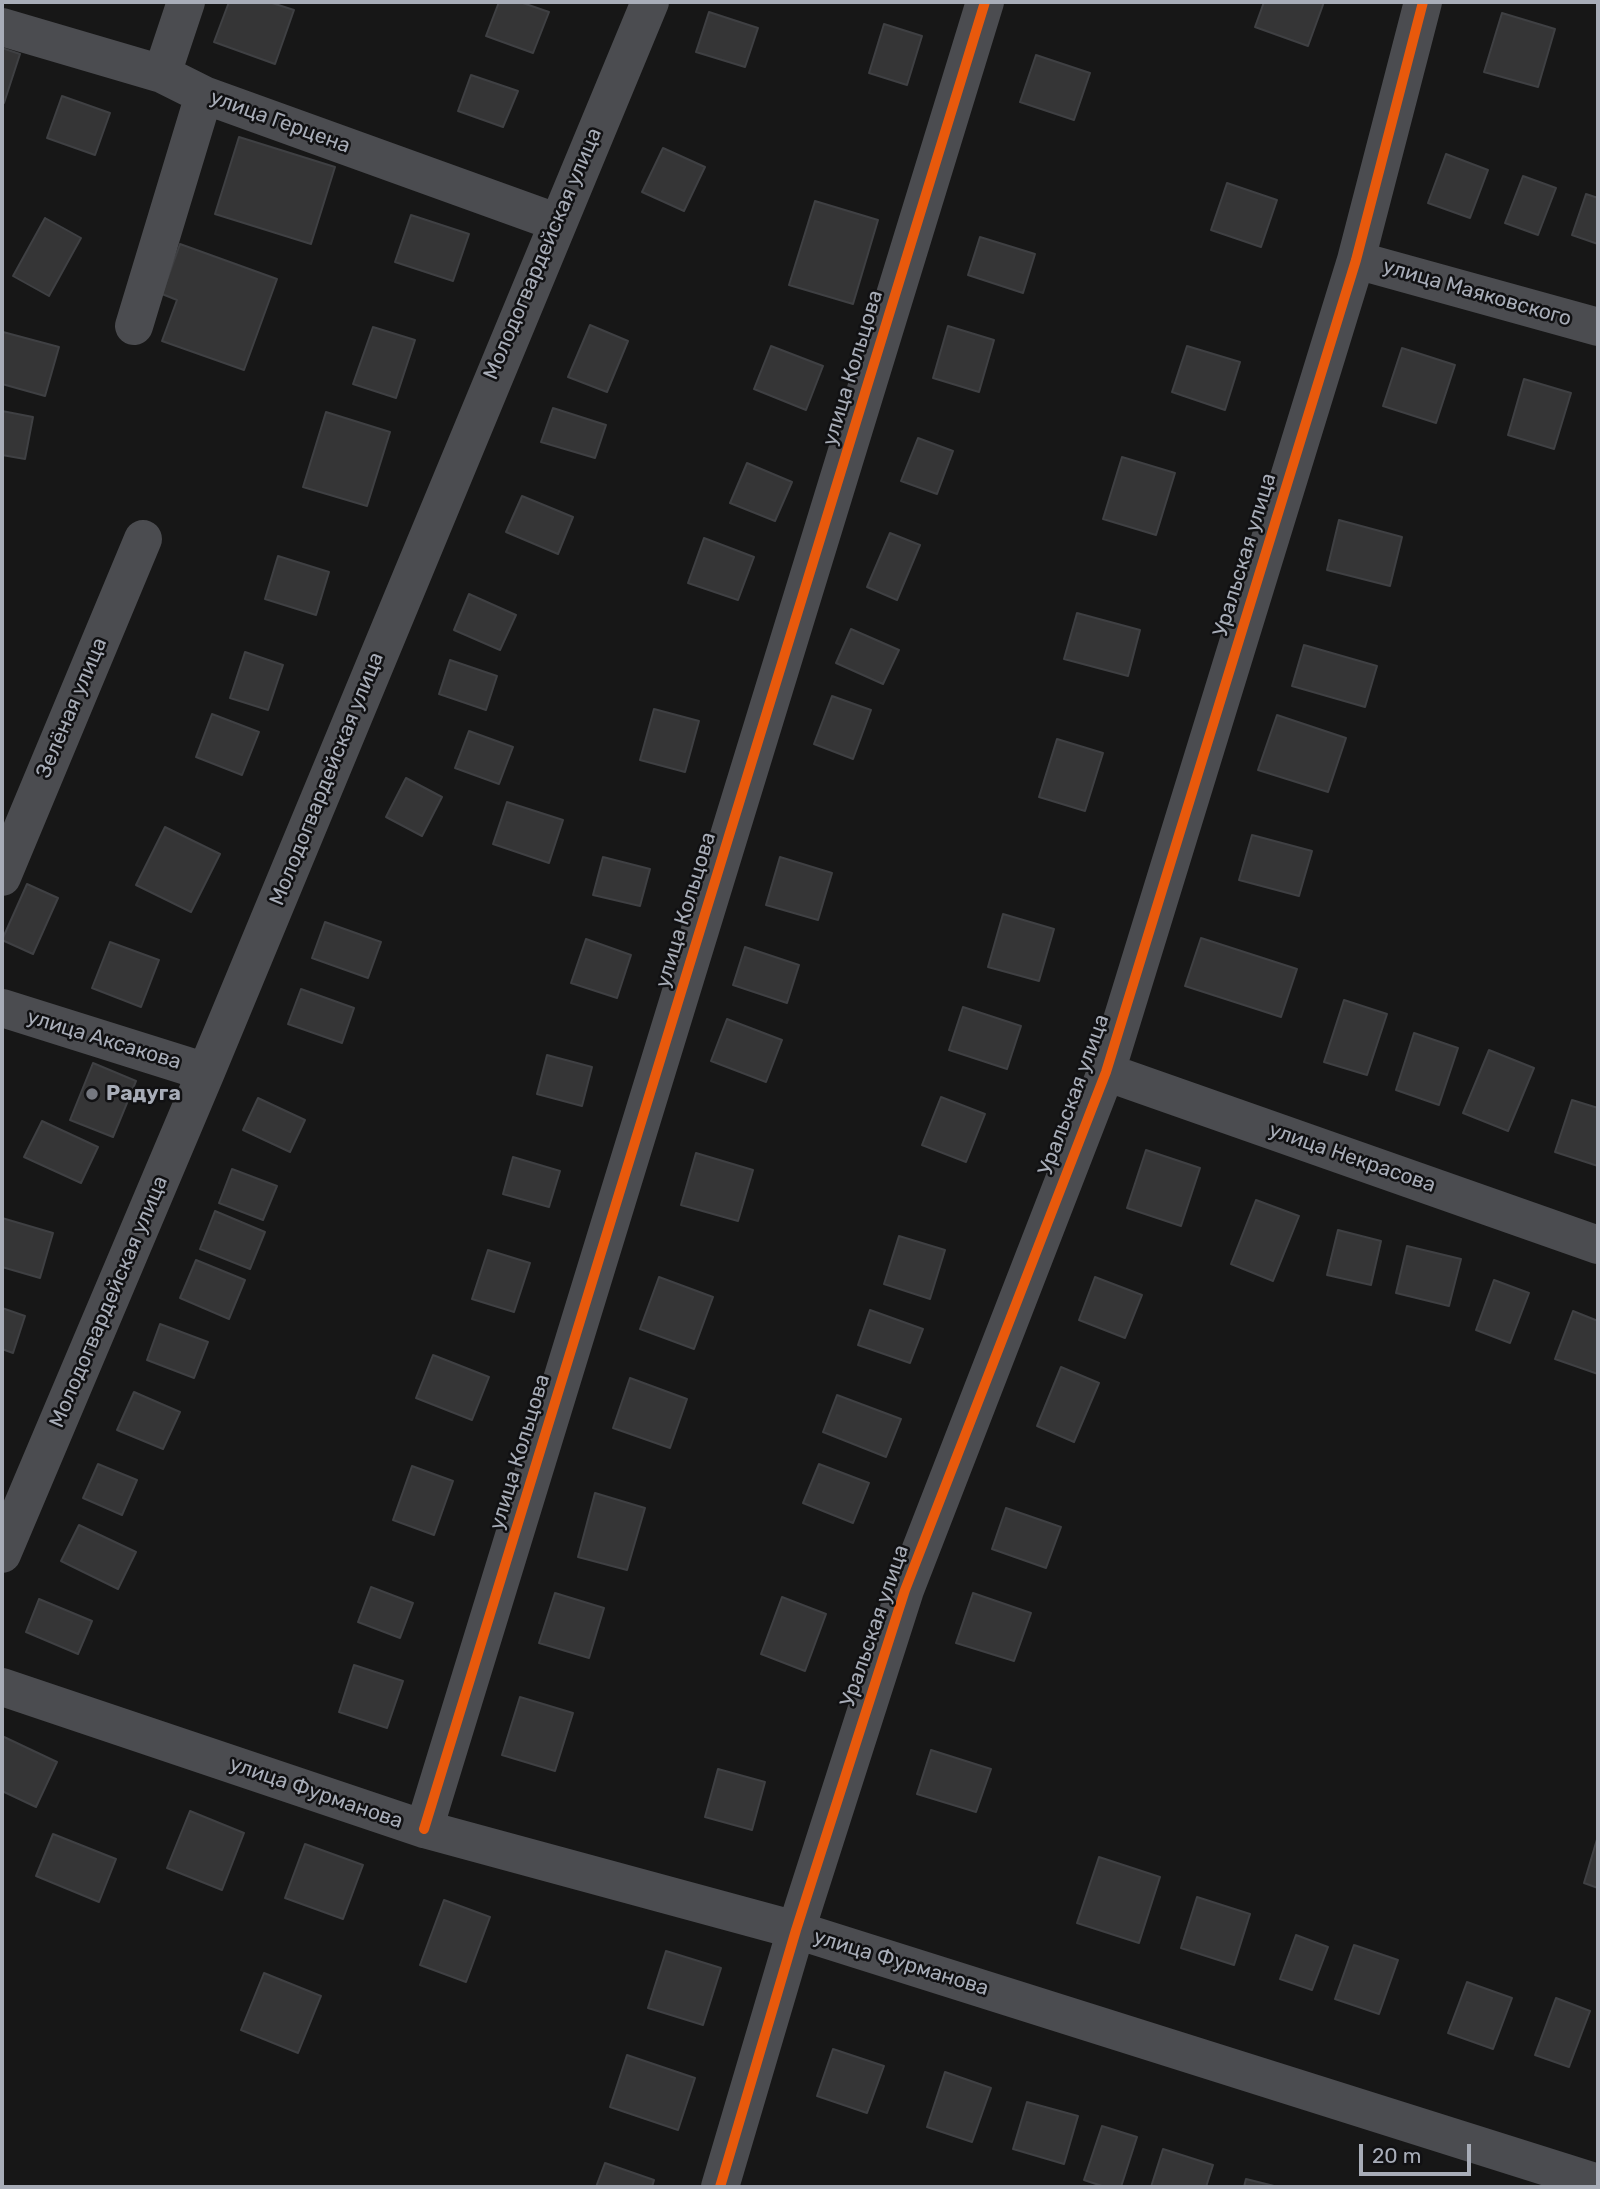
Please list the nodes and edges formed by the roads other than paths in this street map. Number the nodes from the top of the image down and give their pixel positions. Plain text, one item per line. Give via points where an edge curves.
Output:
1 (186, 2) edge
2 (650, 2) edge
3 (985, 2) edge
4 (1423, 2) edge
5 (2, 27) edge
6 (162, 74) junction
7 (204, 95) junction
8 (556, 222) junction
9 (1356, 260) junction
10 (134, 326) dead end
11 (1598, 327) edge
12 (143, 539) dead end
13 (2, 877) edge
14 (2, 1008) edge
15 (206, 1072) junction
16 (1106, 1072) junction
17 (1598, 1245) edge
18 (2, 1555) edge
19 (2, 1687) edge
20 (424, 1829) junction
21 (796, 1930) junction
22 (1598, 2183) edge
23 (720, 2187) edge

1 - 6 street
2 - 8 street, Молодогвардейская улица
3 - 20 street, улица Кольцова
4 - 9 street, Уральская улица
5 - 6 street, улица Герцена
6 - 7 street, улица Герцена
7 - 8 street, улица Герцена
7 - 10 street
8 - 15 street, Молодогвардейская улица
9 - 11 street, улица Маяковского
9 - 16 street, Уральская улица
12 - 13 street, Зелёная улица
14 - 15 street, улица Аксакова
15 - 18 street, Молодогвардейская улица
16 - 17 street, улица Некрасова
16 - 21 street, Уральская улица via 905,1590
19 - 20 street, улица Фурманова
20 - 21 street, улица Фурманова
21 - 22 street, улица Фурманова
21 - 23 street, Уральская улица

